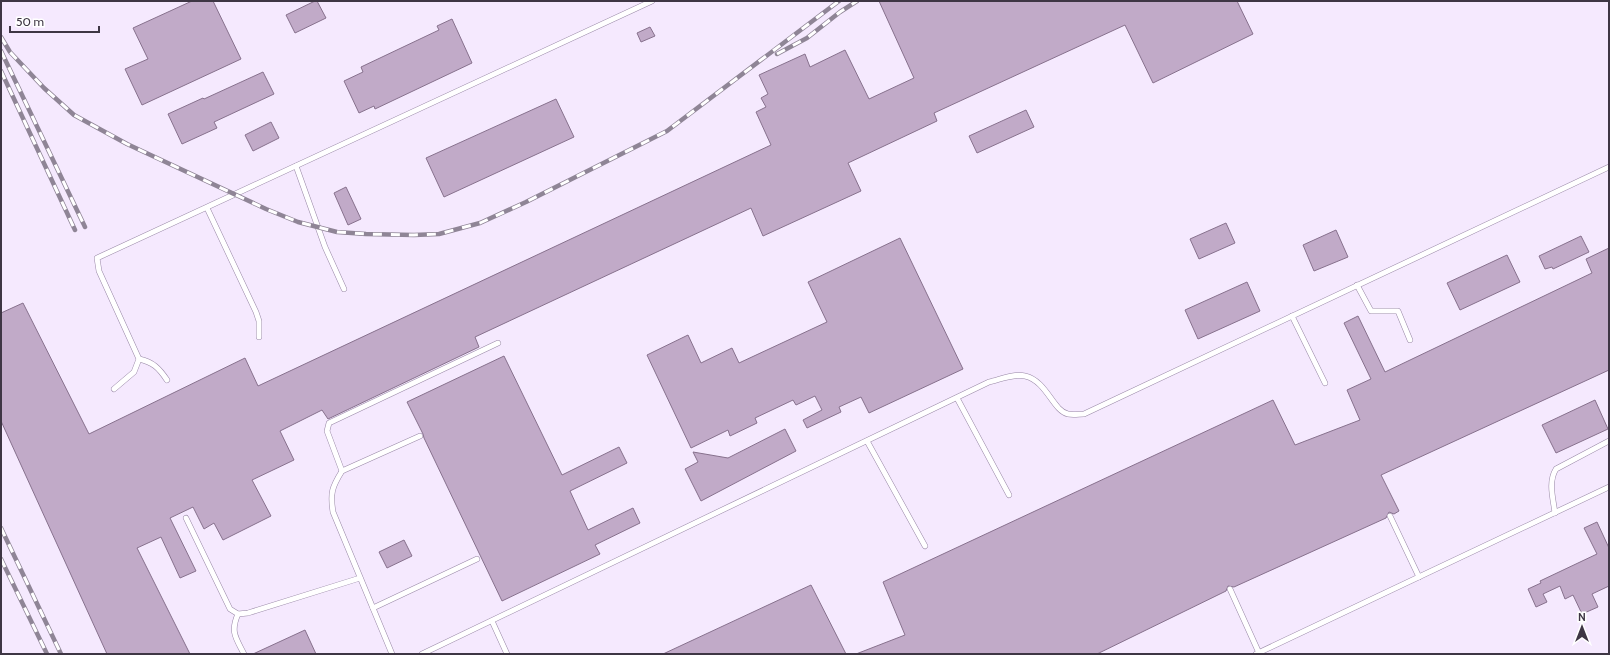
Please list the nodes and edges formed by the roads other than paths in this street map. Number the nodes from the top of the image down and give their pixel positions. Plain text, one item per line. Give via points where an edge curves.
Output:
1 (652, 1) edge
2 (296, 166) junction
3 (1609, 167) edge
4 (207, 208) junction
5 (1357, 285) junction
6 (344, 289) dead end
7 (1292, 316) junction
8 (259, 337) dead end
9 (1410, 340) dead end
10 (498, 343) dead end
11 (139, 359) junction
12 (167, 380) dead end
13 (1325, 383) dead end
14 (114, 389) dead end
15 (957, 398) junction
16 (420, 436) dead end
17 (867, 441) junction
18 (1609, 442) edge
19 (342, 471) junction
20 (1609, 487) edge
21 (1008, 495) dead end
22 (1555, 513) junction
23 (1390, 516) dead end
24 (186, 518) dead end
25 (925, 546) dead end
26 (477, 559) dead end
27 (1419, 577) junction
28 (360, 578) junction
29 (1230, 589) dead end
30 (373, 608) junction
31 (238, 614) junction
32 (492, 621) junction
33 (1258, 653) edge
34 (244, 654) edge
35 (392, 654) edge
36 (422, 654) edge
37 (507, 654) edge

1 - 2 lane
2 - 4 lane
2 - 6 lane via 324,247
3 - 5 lane
4 - 8 lane via 256,312
4 - 11 lane via 97,258 99,271
5 - 7 lane
5 - 9 lane via 1371,311 1398,311
7 - 13 lane
7 - 15 lane via 1084,414 1068,414 1061,411 1040,383 1025,376 988,382
10 - 19 lane via 329,423 327,431
11 - 12 lane via 157,367
11 - 14 lane via 134,372
15 - 17 lane
15 - 21 lane
16 - 19 lane
17 - 25 lane
17 - 32 lane
18 - 22 lane via 1556,469 1551,484
19 - 28 lane via 331,492 333,512
20 - 22 lane
22 - 27 lane
23 - 27 lane
24 - 31 lane via 230,609
26 - 30 lane
27 - 33 lane
28 - 30 lane
28 - 31 lane
29 - 33 lane
30 - 35 lane
31 - 34 lane via 233,625 234,632
32 - 36 lane
32 - 37 lane

